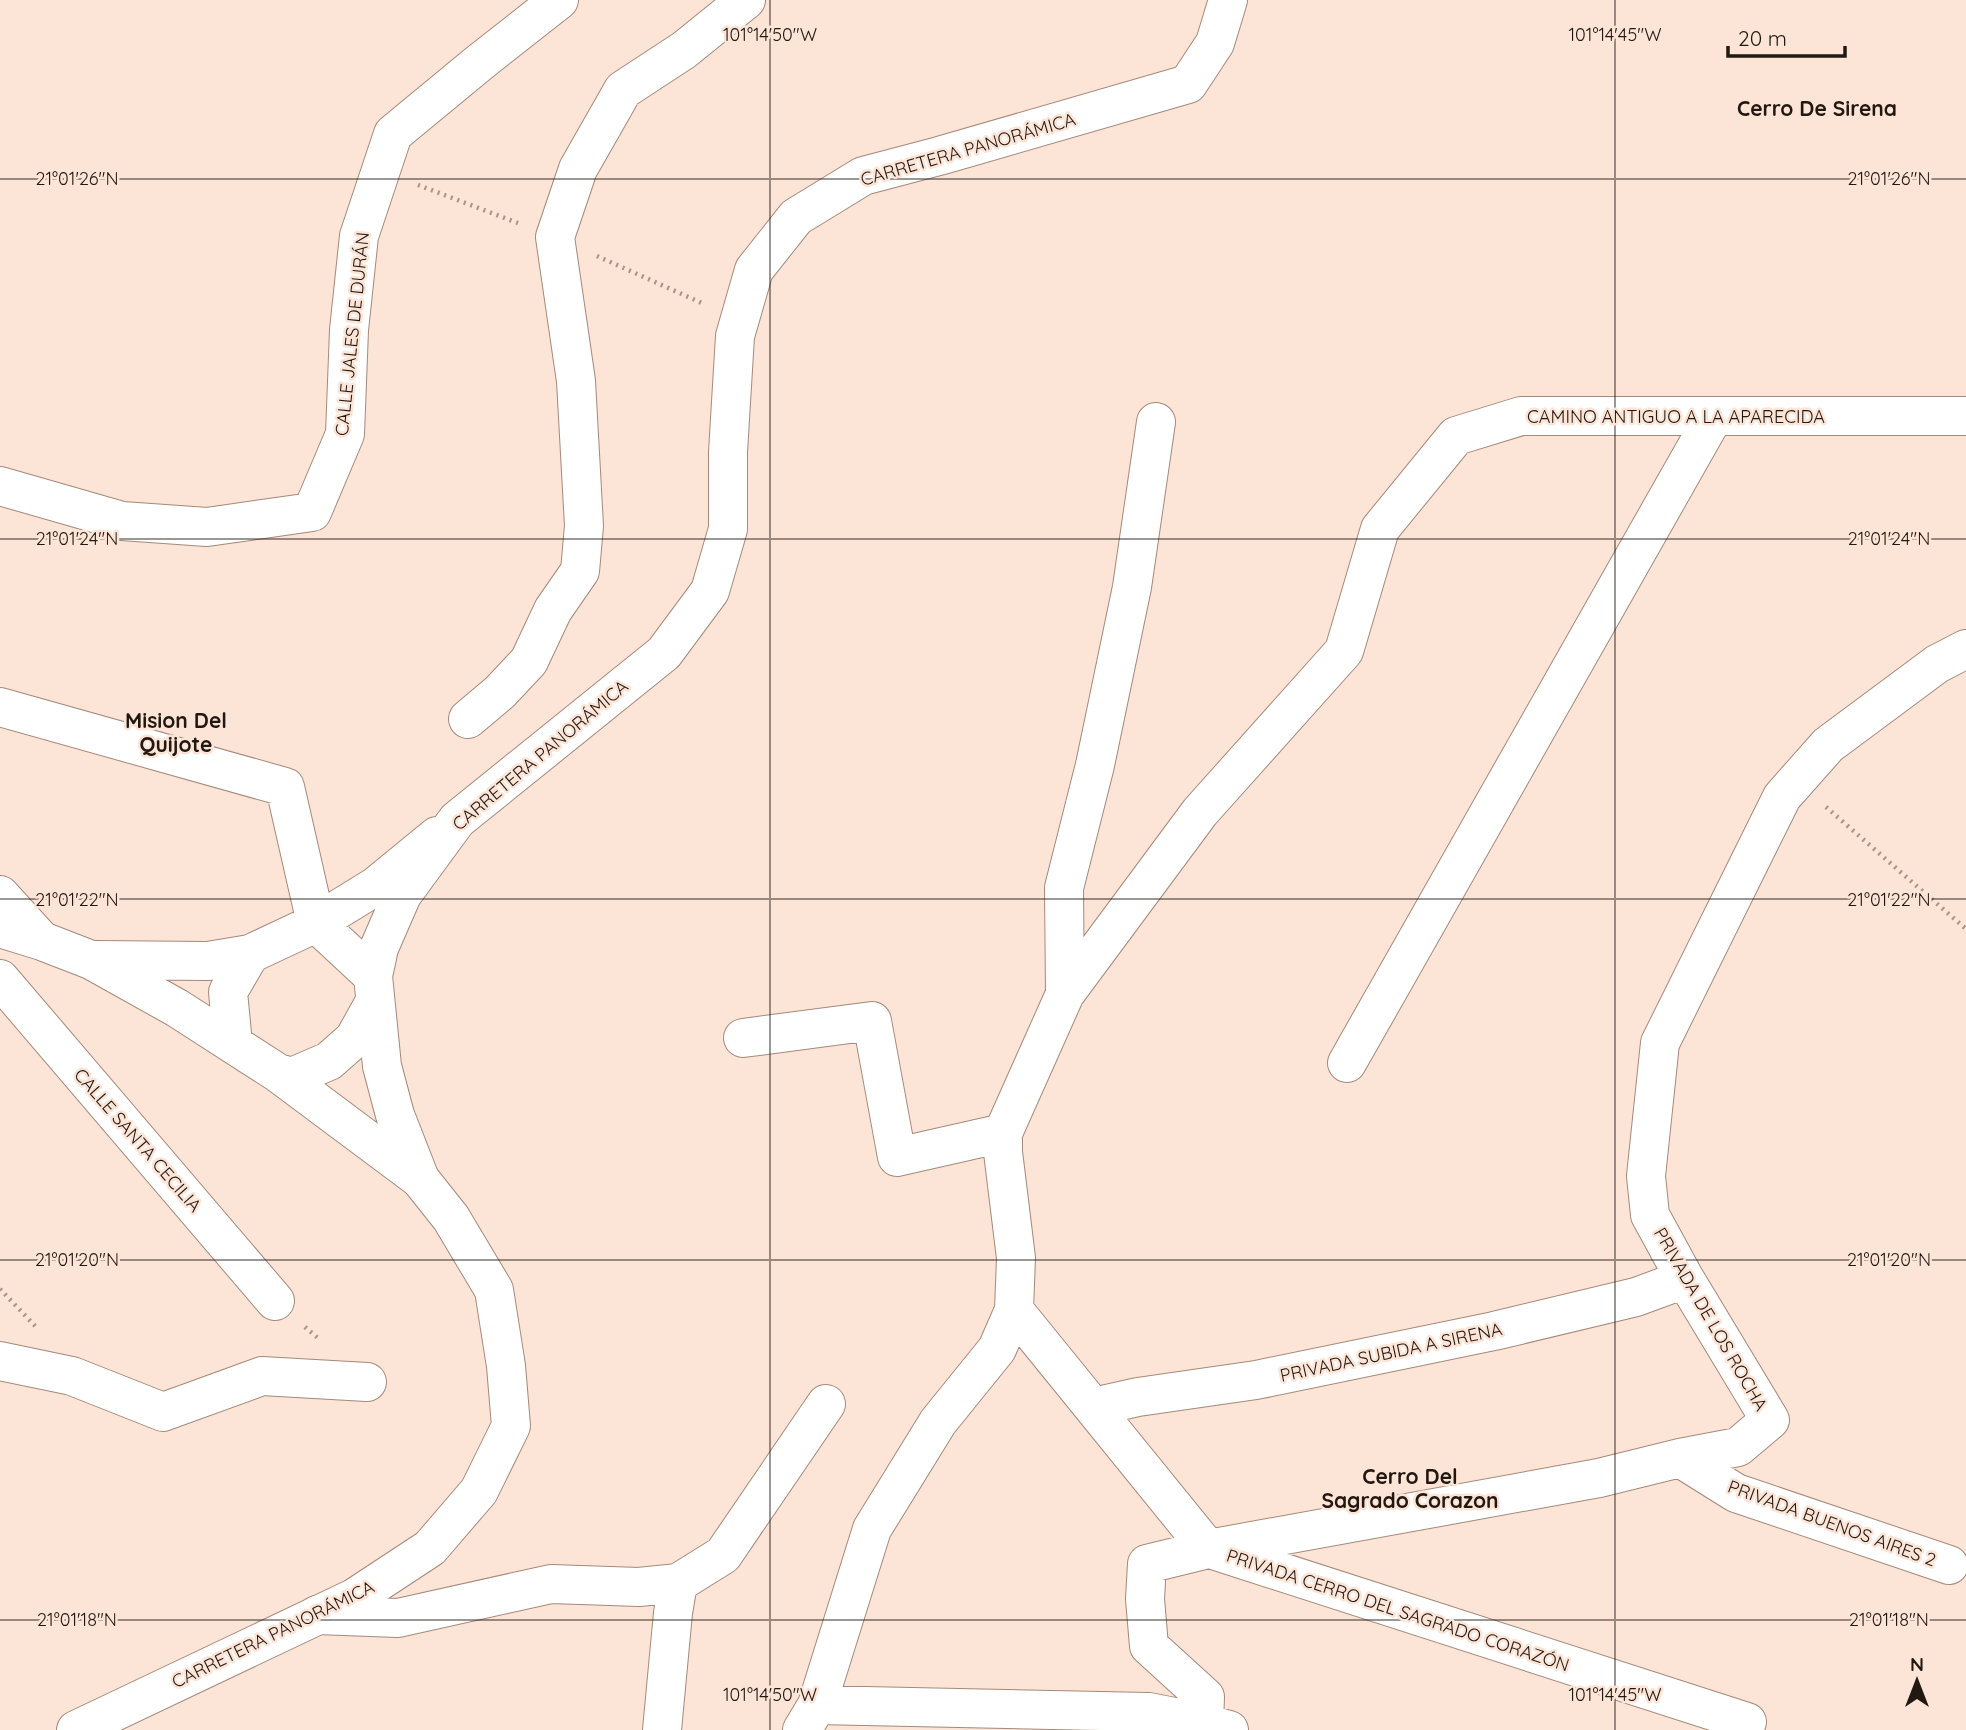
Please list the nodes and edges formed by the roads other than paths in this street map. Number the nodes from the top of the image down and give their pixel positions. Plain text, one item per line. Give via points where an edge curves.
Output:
1 (559, 0) edge
2 (746, 0) edge
3 (1228, 0) edge
4 (1714, 416) junction
5 (1966, 416) edge
6 (1156, 422) dead end
7 (0, 486) edge
8 (1966, 649) edge
9 (0, 707) edge
10 (468, 719) dead end
11 (457, 820) junction
12 (0, 895) edge
13 (316, 923) junction
14 (0, 928) edge
15 (42, 941) junction
16 (250, 954) junction
17 (91, 960) junction
18 (0, 979) edge
19 (374, 990) junction
20 (1065, 994) junction
21 (743, 1038) dead end
22 (233, 1044) junction
23 (1347, 1063) dead end
24 (278, 1073) junction
25 (1003, 1133) junction
26 (420, 1180) junction
27 (1685, 1279) junction
28 (275, 1301) dead end
29 (1014, 1310) junction
30 (0, 1361) edge
31 (367, 1382) dead end
32 (825, 1404) dead end
33 (1093, 1407) junction
34 (1680, 1458) junction
35 (1208, 1549) junction
36 (1949, 1564) dead end
37 (678, 1583) junction
38 (317, 1615) junction
39 (810, 1717) edge
40 (1747, 1722) dead end
41 (1217, 1726) edge
42 (76, 1730) edge
43 (662, 1730) edge

1 - 7 street, CALLE JALES DE DURÁN via 393,134 359,236 345,434 312,512 207,527 122,521
2 - 10 street via 684,50 623,90 578,169 555,237 576,381 584,526 580,571 553,610 529,661
3 - 11 street, CARRETERA PANORÁMICA via 1214,43 1188,84 863,176 796,217 754,270 735,336 727,452 728,529 710,591 664,653
4 - 5 street, CAMINO ANTIGUO A LA APARECIDA
4 - 20 street, CAMINO ANTIGUO A LA APARECIDA via 1521,416 1456,436 1380,529 1344,651 1200,813
4 - 23 street
6 - 20 street via 1132,587 1095,765 1063,888
8 - 27 street, PRIVADA DE LOS ROCHA via 1937,664 1828,745 1782,797 1660,1043 1646,1176 1650,1215
9 - 13 street via 285,787
11 - 13 street via 376,886
11 - 19 street, CARRETERA PANORÁMICA via 402,895 379,948
12 - 15 street
13 - 16 street
13 - 19 street
14 - 15 street
15 - 17 street
16 - 17 street via 208,961
16 - 22 street via 228,992
17 - 22 street
18 - 28 street, CALLE SANTA CECILIA
19 - 24 street via 354,1039 329,1061 292,1077
19 - 26 street, CARRETERA PANORÁMICA via 382,1066
20 - 25 street, CAMINO ANTIGUO A LA APARECIDA
21 - 25 street via 872,1021 897,1157
22 - 24 street
24 - 26 street
25 - 29 street, CAMINO ANTIGUO A LA APARECIDA via 1016,1258
26 - 38 street, CARRETERA PANORÁMICA via 451,1218 494,1290 511,1426 479,1491 430,1548 354,1598
27 - 33 street, PRIVADA SUBIDA A SIRENA via 1636,1297 1494,1331 1256,1380
27 - 34 street, PRIVADA DE LOS ROCHA via 1770,1420 1738,1447
29 - 33 street
29 - 39 street, CAMINO ANTIGUO A LA APARECIDA via 997,1349 937,1422 872,1529
30 - 31 street via 72,1376 163,1412 262,1376
32 - 37 street via 723,1555
33 - 35 street
34 - 35 street via 1599,1478
34 - 36 street, PRIVADA BUENOS AIRES 2 via 1736,1493
35 - 40 street, PRIVADA CERRO DEL SAGRADO CORAZÓN
35 - 41 street via 1147,1564 1145,1599 1149,1646 1205,1698
37 - 38 street via 639,1587 551,1584 398,1618
37 - 43 street
38 - 42 street, CARRETERA PANORÁMICA
39 - 41 street via 1149,1712

